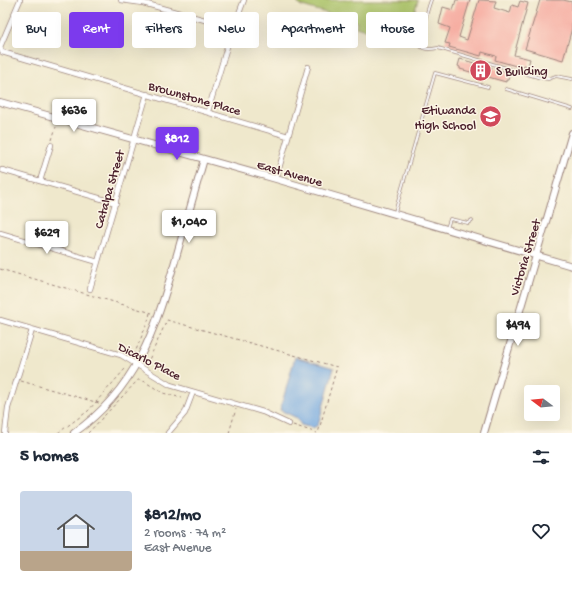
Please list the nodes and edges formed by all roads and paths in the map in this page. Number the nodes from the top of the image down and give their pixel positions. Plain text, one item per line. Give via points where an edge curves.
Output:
1 (20, 0) edge
2 (121, 0) edge
3 (244, 0) edge
4 (431, 0) edge
5 (240, 12) edge
6 (204, 20) edge
7 (227, 48) edge
8 (308, 67) dead end
9 (572, 79) edge
10 (488, 87) dead end
11 (506, 89) dead end
12 (147, 94) junction
13 (0, 102) edge
14 (572, 109) edge
15 (424, 110) junction
16 (428, 110) dead end
17 (208, 111) junction
18 (56, 127) dead end
19 (572, 133) edge
20 (288, 136) junction
21 (134, 140) junction
22 (51, 145) joint
23 (204, 159) junction
24 (2, 170) dead end
25 (276, 179) junction
26 (40, 181) junction
27 (116, 203) junction
28 (395, 214) junction
29 (451, 215) dead end
30 (450, 219) junction
31 (472, 220) dead end
32 (447, 229) junction
33 (0, 232) edge
34 (536, 256) junction
35 (98, 262) junction
36 (572, 266) edge
37 (0, 269) edge
38 (90, 289) dead end
39 (150, 312) junction
40 (153, 313) dead end
41 (0, 320) edge
42 (32, 330) junction
43 (134, 355) dead end
44 (147, 364) dead end
45 (137, 365) junction
46 (125, 369) dead end
47 (17, 380) junction
48 (193, 392) junction
49 (182, 398) dead end
50 (98, 403) junction
51 (237, 404) junction
52 (289, 424) joint
53 (5, 433) edge
54 (58, 433) edge
55 (74, 433) edge
56 (88, 433) edge
57 (168, 433) edge
58 (229, 433) edge
59 (317, 433) edge
60 (484, 433) edge

1 - 12 street, Brownstone Place via 0,46 2,52
2 - 6 street
3 - 5 street
4 - 9 lane via 419,36 419,43 424,48 438,48 541,78 556,76
7 - 17 street
8 - 20 street
10 - 15 lane via 435,73
11 - 14 lane
12 - 17 street, Brownstone Place
12 - 21 street, Catalpa Street
13 - 21 street, East Avenue
15 - 16 lane
15 - 28 lane
17 - 20 street, Brownstone Place
18 - 22 path
19 - 34 street, Victoria Street
20 - 25 street
21 - 23 street, East Avenue
21 - 27 street, Catalpa Street
22 - 26 street
23 - 25 street, East Avenue
23 - 45 street via 160,314
24 - 26 street
25 - 28 street, East Avenue
26 - 27 street
27 - 35 street, Catalpa Street
28 - 32 street, East Avenue
29 - 30 lane
30 - 31 lane via 468,223
30 - 32 lane
32 - 34 street, East Avenue
33 - 35 street
34 - 36 street, East Avenue
34 - 60 street, Victoria Street
35 - 38 street, Catalpa Street
37 - 39 path
39 - 40 path
39 - 43 path
41 - 42 street, Dicarlo Place
42 - 45 street, Dicarlo Place via 121,355
42 - 47 street
44 - 59 path via 166,320 337,367
45 - 48 street, Dicarlo Place via 170,385
45 - 55 street via 106,406
46 - 50 path
47 - 50 path
47 - 53 street via 8,408
48 - 51 street, Dicarlo Place
48 - 57 street via 186,413
49 - 56 path via 163,393 138,380
50 - 54 path
51 - 52 street, Dicarlo Place
51 - 58 path
52 - 59 path

